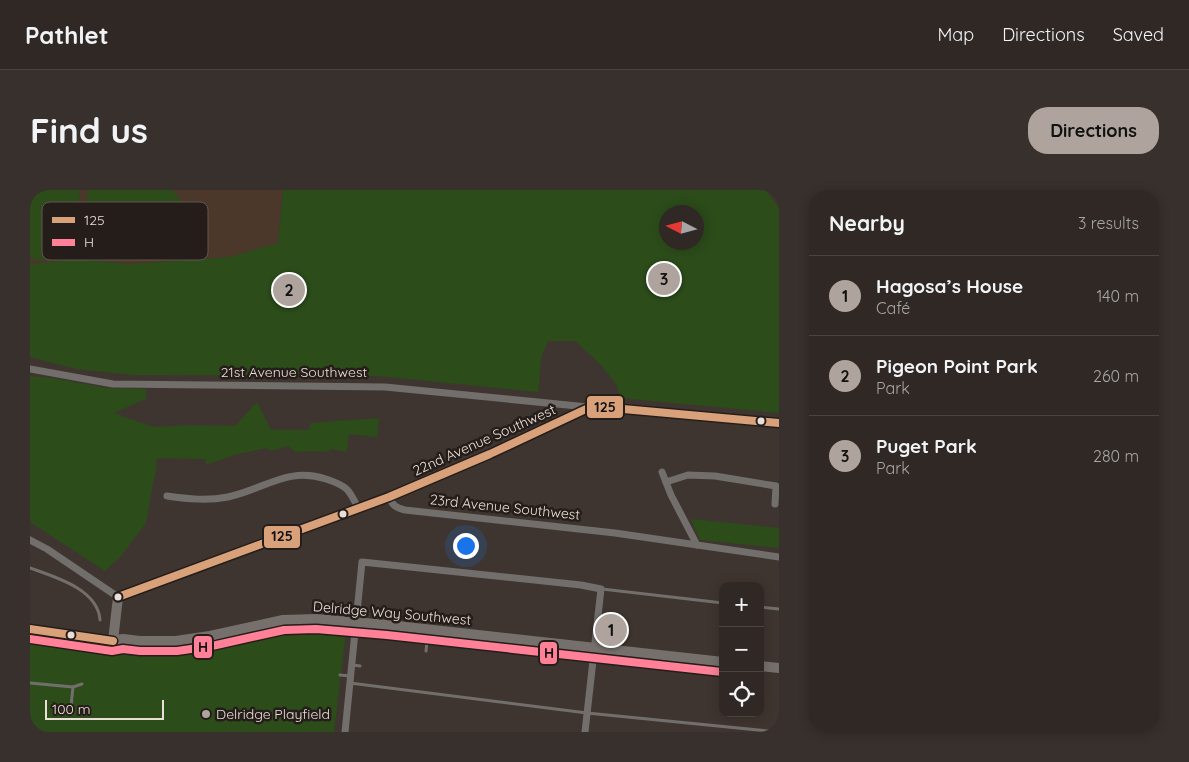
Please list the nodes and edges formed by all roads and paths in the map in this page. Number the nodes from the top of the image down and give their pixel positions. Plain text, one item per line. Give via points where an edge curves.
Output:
1 (30, 369) edge
2 (558, 403) junction
3 (591, 407) junction
4 (569, 417) junction
5 (779, 423) edge
6 (662, 472) dead end
7 (666, 482) junction
8 (167, 496) dead end
9 (389, 497) junction
10 (775, 504) dead end
11 (358, 508) junction
12 (30, 540) edge
13 (697, 545) junction
14 (779, 557) edge
15 (30, 568) edge
16 (601, 589) junction
17 (118, 597) junction
18 (719, 603) edge
19 (764, 607) edge
20 (779, 609) edge
21 (100, 620) dead end
22 (356, 622) junction
23 (30, 629) edge
24 (428, 629) junction
25 (113, 641) junction
26 (594, 648) junction
27 (426, 651) dead end
28 (719, 662) edge
29 (352, 665) junction
30 (360, 666) dead end
31 (764, 666) edge
32 (779, 668) edge
33 (340, 675) dead end
34 (350, 679) junction
35 (30, 683) edge
36 (82, 684) dead end
37 (73, 687) junction
38 (71, 706) dead end
39 (587, 713) junction
40 (344, 732) edge
41 (585, 732) edge
42 (778, 732) edge

1 - 2 street, 21st Avenue Southwest via 112,384 385,387
2 - 3 street, 21st Avenue Southwest
2 - 4 street
3 - 4 street, 22nd Avenue Southwest
3 - 5 street, 21st Avenue Southwest
4 - 9 street, 22nd Avenue Southwest
6 - 7 street
7 - 10 street via 688,475 776,486
7 - 13 street
8 - 11 street via 196,500 230,497 281,478 305,474 346,487
9 - 11 street
9 - 13 street, 23rd Avenue Southwest via 392,504 400,509
11 - 17 street
12 - 17 street
13 - 14 street, 23rd Avenue Southwest
15 - 21 lane via 87,595 97,605
16 - 18 lane
16 - 22 street via 362,562
16 - 26 street
17 - 25 street
19 - 20 lane
22 - 24 street, Delridge Way Southwest
22 - 25 street, Delridge Way Southwest via 283,620 176,641
22 - 29 street
23 - 25 street, Delridge Way Southwest
24 - 26 street, Delridge Way Southwest
24 - 27 lane
26 - 28 street, Delridge Way Southwest
26 - 39 street
29 - 30 lane
29 - 34 street
31 - 32 street
33 - 34 lane
34 - 39 lane
34 - 40 street
35 - 37 lane
36 - 37 lane
37 - 38 lane
39 - 41 street
39 - 42 lane

